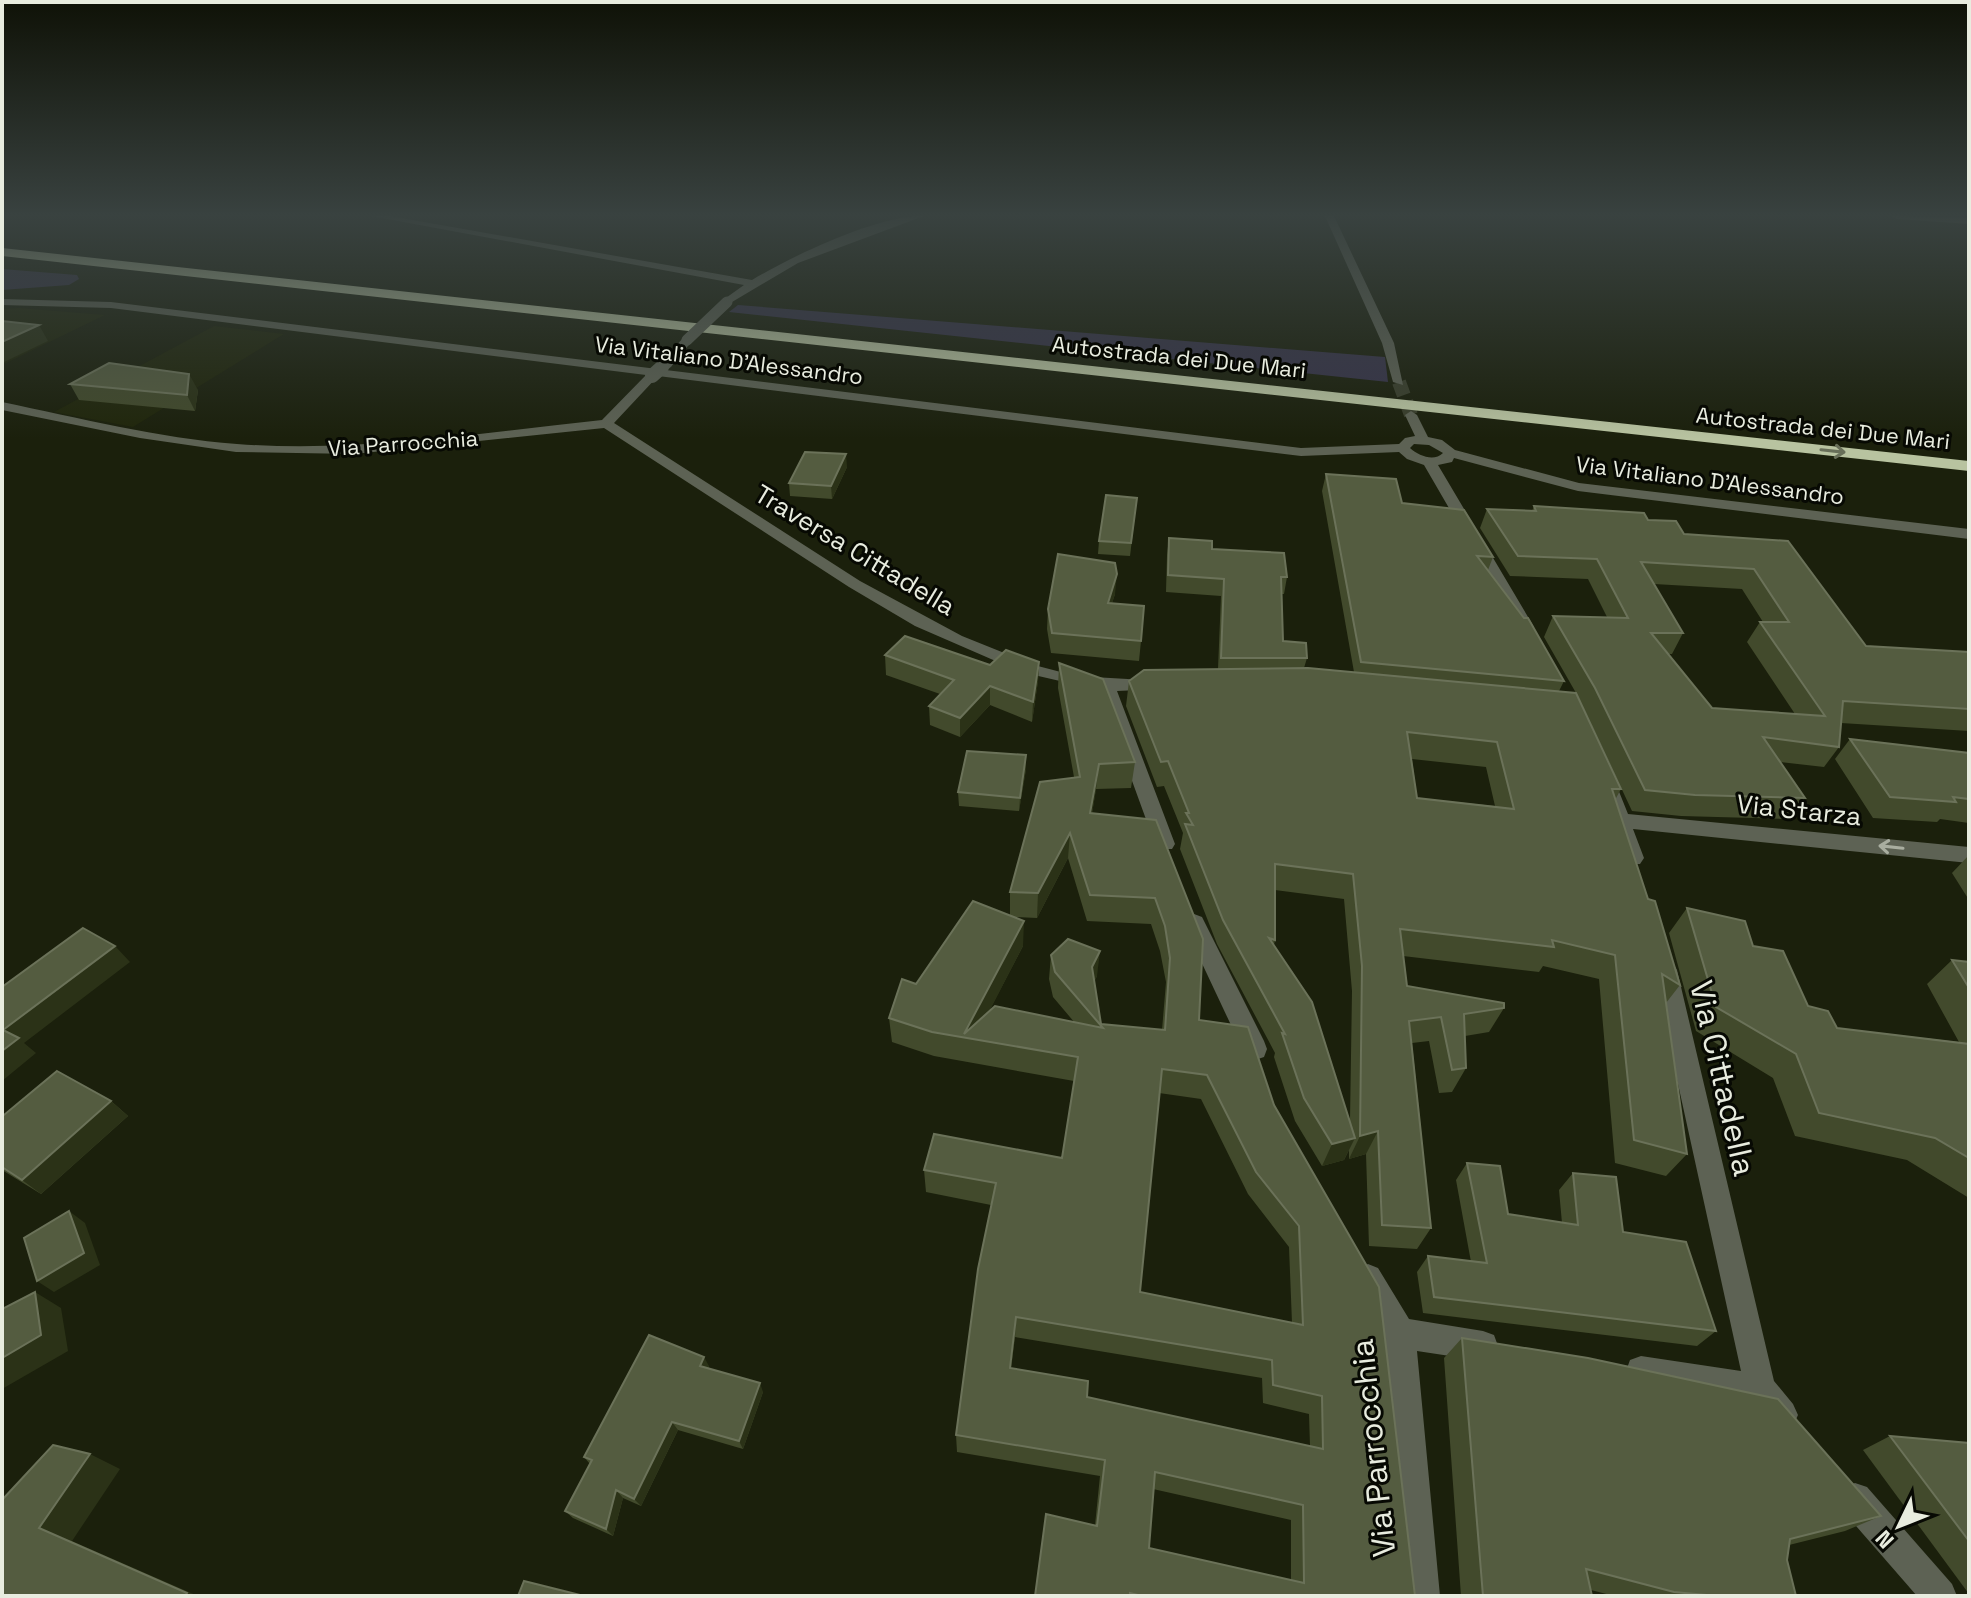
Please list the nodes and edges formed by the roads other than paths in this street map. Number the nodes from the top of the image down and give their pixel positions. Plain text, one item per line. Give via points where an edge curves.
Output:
1 (363, 291) edge
2 (450, 291) edge
3 (741, 291) edge
4 (1364, 291) edge
5 (2, 302) edge
6 (1399, 382) tunnel mouth
7 (2, 406) edge
8 (1411, 415) tunnel mouth
9 (606, 424) junction
10 (1403, 448) junction
11 (1434, 452) junction
12 (1969, 452) edge
13 (1969, 466) edge
14 (1969, 534) edge
15 (1538, 647) edge
16 (1106, 685) junction
17 (1167, 685) edge
18 (1598, 766) edge
19 (1623, 821) junction
20 (1969, 855) edge
21 (1176, 874) edge
22 (1639, 879) edge
23 (1187, 904) edge
24 (1659, 951) edge
25 (1263, 1072) edge
26 (1352, 1251) edge
27 (1400, 1333) junction
28 (1509, 1350) edge
29 (1619, 1367) edge
30 (1760, 1389) junction
31 (1800, 1435) edge
32 (1840, 1481) edge
33 (1423, 1596) edge
34 (1940, 1596) edge

1 -> 13 highway, Autostrada dei Due Mari
2 - 12 highway, Autostrada dei Due Mari
3 - 9 street, bridge
4 - 6 street
5 - 10 street, Via Vitaliano D'Alessandro via 127,307 1301,452
7 - 9 street, Via Parrocchia via 190,442 277,449 415,446
8 - 11 street
9 - 16 street, Traversa Cittadella via 931,629 1021,667
10 - 11 street, Via Vitaliano D'Alessandro via 1414,458
10 - 11 street, Via Vitaliano D'Alessandro via 1410,441
11 - 14 street, Via Vitaliano D'Alessandro via 1578,487
11 - 15 street
16 - 17 street, Traversa Cittadella
16 - 21 street
18 - 19 street
20 -> 19 street, Via Starza
19 - 22 street
23 - 25 street
24 - 30 street, Via Cittadella
26 - 27 street, Via Parrocchia
27 - 28 street
27 - 33 street, Via Parrocchia
29 - 30 street
30 - 31 street, Via Cittadella
32 - 34 street

